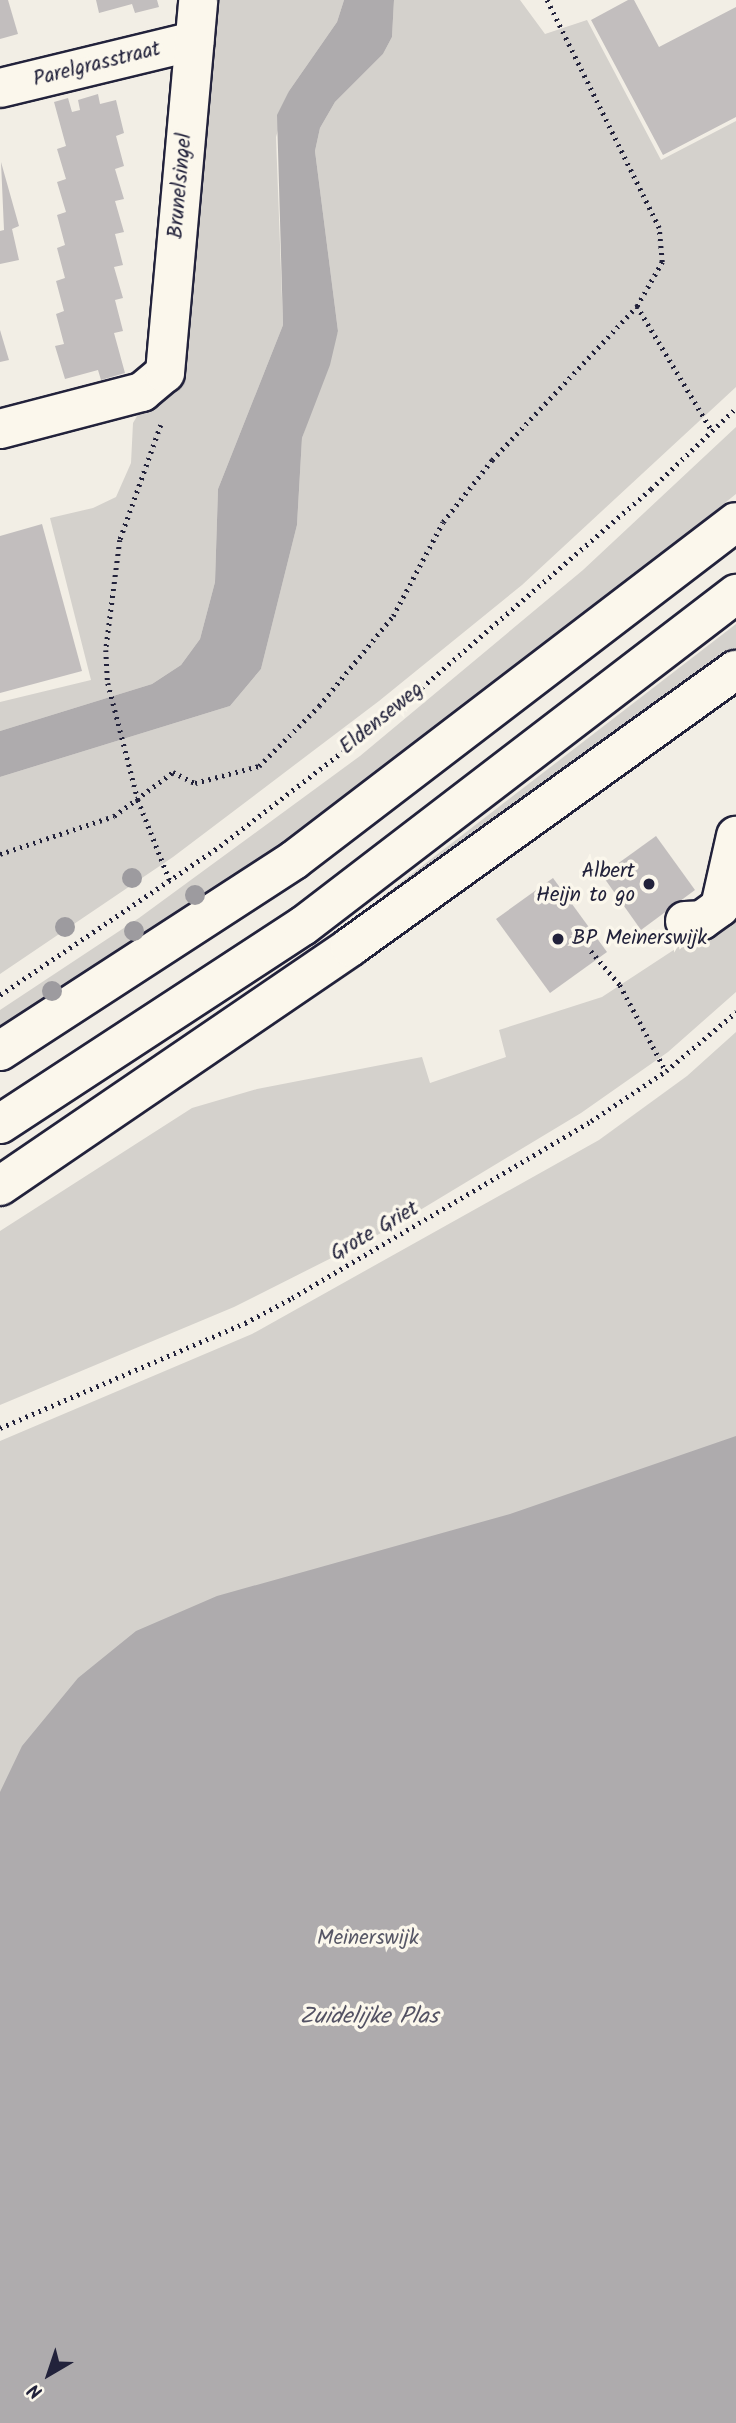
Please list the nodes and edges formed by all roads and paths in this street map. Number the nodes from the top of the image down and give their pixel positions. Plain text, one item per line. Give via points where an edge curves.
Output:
1 (198, 0) edge
2 (547, 0) edge
3 (194, 41) junction
4 (0, 88) edge
5 (636, 306) junction
6 (165, 373) junction
7 (736, 408) edge
8 (0, 429) edge
9 (712, 431) junction
10 (736, 522) edge
11 (736, 594) edge
12 (736, 670) edge
13 (138, 800) junction
14 (736, 836) edge
15 (0, 854) edge
16 (170, 881) junction
17 (685, 921) dead end
18 (591, 951) dead end
19 (0, 995) edge
20 (736, 1012) edge
21 (0, 1051) edge
22 (666, 1071) junction
23 (0, 1124) edge
24 (0, 1186) edge
25 (0, 1428) edge

1 - 3 main road, Brunelsingel
2 - 5 path via 659,228 662,262
3 - 4 main road, Parelgrasstraat
3 - 6 main road, Brunelsingel
5 - 9 path
5 - 13 path via 492,460 443,522 393,616 319,705 259,766 195,783 173,772
6 - 8 main road via 142,392
6 - 13 path via 159,435 120,540 106,650 108,683
7 - 9 path, Eldenseweg
9 - 16 path, Eldenseweg via 390,715
10 - 21 main road via 294,860
11 - 23 main road via 303,926
12 - 24 main road via 350,947
13 - 15 path via 82,831
13 - 16 path
14 - 17 main road via 719,907 702,920
16 - 19 path, Eldenseweg
18 - 22 path via 620,985
20 - 22 path, Grote Griet
22 - 25 path, Grote Griet via 591,1121 292,1298

